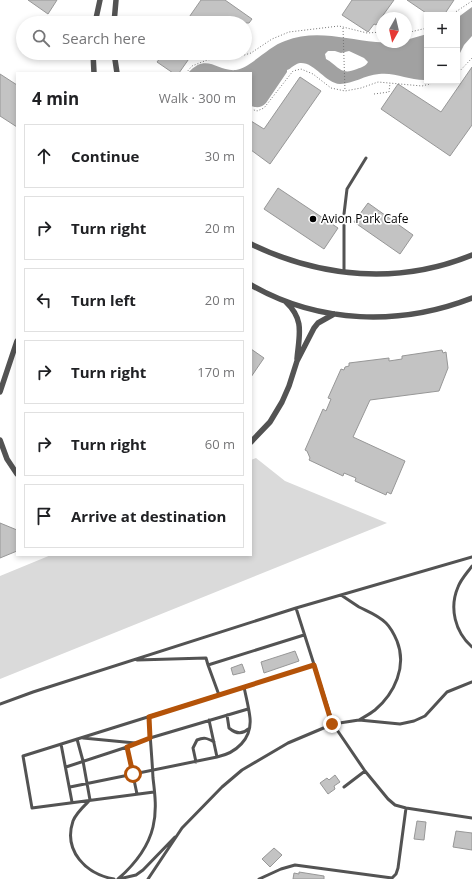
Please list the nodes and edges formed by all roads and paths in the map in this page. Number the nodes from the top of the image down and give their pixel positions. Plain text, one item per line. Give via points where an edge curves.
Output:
1 (100, 0) edge
2 (116, 0) edge
3 (472, 1) edge
4 (456, 12) edge
5 (97, 16) edge
6 (115, 16) edge
7 (343, 27) junction
8 (424, 29) edge
9 (376, 32) edge
10 (412, 32) edge
11 (252, 52) edge
12 (472, 58) edge
13 (93, 60) edge
14 (115, 60) edge
15 (207, 60) edge
16 (460, 71) edge
17 (94, 72) edge
18 (117, 72) edge
19 (187, 72) edge
20 (390, 83) junction
21 (430, 84) edge
22 (345, 91) junction
23 (374, 94) dead end
24 (252, 109) edge
25 (366, 158) dead end
26 (252, 244) edge
27 (472, 255) edge
28 (344, 272) junction
29 (252, 285) edge
30 (472, 298) edge
31 (285, 301) junction
32 (334, 314) junction
33 (16, 344) edge
34 (297, 361) junction
35 (0, 392) edge
36 (0, 440) edge
37 (252, 441) edge
38 (16, 472) edge
39 (472, 557) edge
40 (472, 566) edge
41 (341, 595) junction
42 (296, 608) junction
43 (304, 635) junction
44 (472, 647) edge
45 (133, 660) junction
46 (208, 665) junction
47 (314, 665) junction
48 (472, 682) edge
49 (244, 687) junction
50 (219, 695) junction
51 (0, 704) edge
52 (248, 709) junction
53 (227, 715) junction
54 (149, 717) junction
55 (210, 720) junction
56 (359, 720) junction
57 (332, 724) junction
58 (249, 727) junction
59 (81, 738) junction
60 (150, 738) junction
61 (77, 739) junction
62 (214, 742) junction
63 (61, 744) junction
64 (136, 744) junction
65 (127, 747) junction
66 (217, 757) junction
67 (83, 761) junction
68 (196, 762) junction
69 (66, 767) junction
70 (153, 770) junction
71 (365, 771) junction
72 (133, 774) junction
73 (88, 784) junction
74 (70, 787) junction
75 (344, 787) dead end
76 (154, 792) junction
77 (137, 794) junction
78 (90, 800) junction
79 (72, 802) junction
80 (406, 808) junction
81 (472, 818) edge
82 (182, 828) junction
83 (114, 879) edge
84 (118, 879) edge
85 (148, 879) edge
86 (259, 879) edge

1 - 5 street
2 - 6 street
3 - 4 path
7 - 9 path
7 - 11 path via 289,32 272,39
7 - 22 path
8 - 10 path
12 - 16 path
13 - 17 street
14 - 18 street
15 - 19 path via 192,66
20 - 21 path via 422,86
20 - 22 path via 378,82
20 - 23 path via 389,92
22 - 24 path via 331,88 301,69 293,71 264,108 257,111
25 - 28 lane via 347,189 344,214
26 - 28 street via 304,265
27 - 28 street via 444,265 404,272
29 - 31 street
30 - 32 street via 436,310 403,316 369,318
31 - 32 street
31 - 34 street via 298,318
32 - 34 street via 314,328
33 - 35 street
34 - 37 street via 289,386 276,412
36 - 38 street via 7,459
39 - 41 lane
40 - 44 lane via 458,587 454,609 460,631
41 - 42 lane
41 - 56 lane via 386,623 400,649 400,669 392,689 375,710
42 - 43 lane
42 - 45 lane
43 - 46 lane
43 - 47 lane
45 - 46 lane via 206,658
45 - 51 lane
46 - 50 lane
47 - 49 lane
47 - 57 lane
48 - 56 lane via 447,692 425,716 414,721 400,724
49 - 50 lane
49 - 52 lane
50 - 54 lane
52 - 53 lane
52 - 58 lane
53 - 55 lane
53 - 58 lane via 229,728 234,732 245,732
54 - 59 lane
54 - 60 lane
55 - 60 lane
55 - 62 lane
56 - 57 lane
57 - 71 lane
57 - 82 lane via 288,744 242,770
58 - 66 lane via 242,744 236,750
59 - 61 lane
59 - 64 lane
60 - 64 lane
60 - 70 lane
61 - 63 lane
61 - 67 lane
62 - 66 lane
62 - 68 lane via 207,738 197,740 193,748
63 - 69 lane
63 - 79 lane via 23,756 32,808
64 - 65 lane
65 - 67 lane
65 - 72 lane
66 - 68 lane
67 - 69 lane
67 - 73 lane
68 - 70 lane
69 - 74 lane
70 - 72 lane
70 - 76 lane
71 - 75 lane
71 - 80 lane via 388,799 395,805
72 - 73 lane
72 - 77 lane
73 - 74 lane
73 - 78 lane
74 - 79 lane
76 - 77 lane
76 - 84 lane via 156,811 150,838 136,861
77 - 78 lane
78 - 79 lane
78 - 83 lane via 73,821 73,846 76,855 87,868 95,874
80 - 81 lane
80 - 86 lane via 398,868 392,878 295,865
82 - 84 lane via 143,870 136,875
82 - 85 lane

